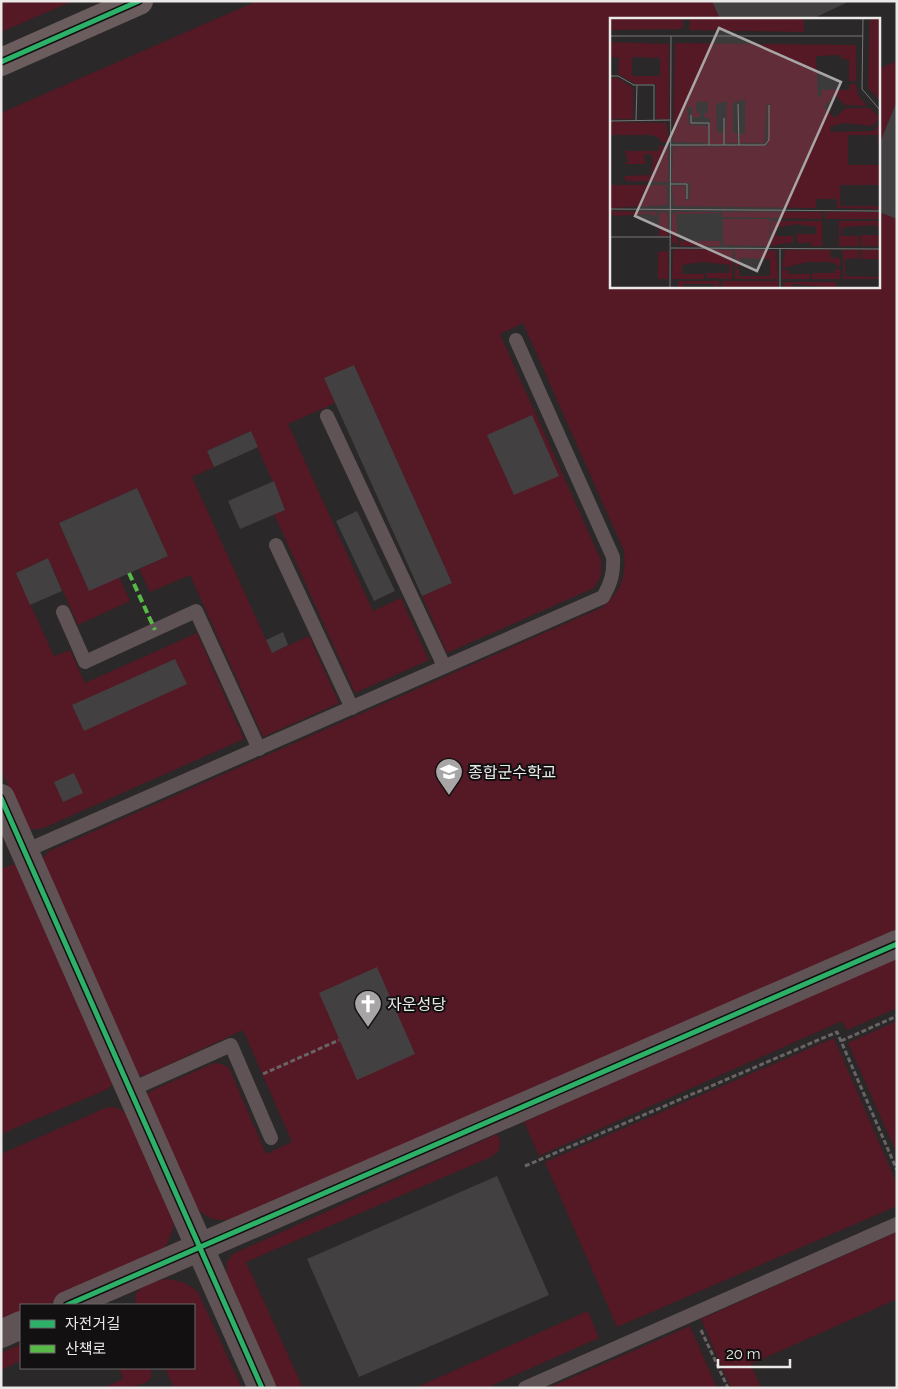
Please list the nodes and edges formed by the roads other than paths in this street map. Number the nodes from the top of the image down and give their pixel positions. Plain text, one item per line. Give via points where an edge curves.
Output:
1 (138, 1) edge
2 (1, 62) edge
3 (516, 340) dead end
4 (327, 416) dead end
5 (276, 546) dead end
6 (63, 612) dead end
7 (444, 666) junction
8 (352, 708) junction
9 (259, 749) junction
10 (1, 798) edge
11 (25, 852) junction
12 (897, 944) edge
13 (130, 1090) junction
14 (271, 1138) dead end
15 (897, 1224) edge
16 (200, 1248) junction
17 (69, 1304) edge
18 (20, 1325) edge
19 (1, 1334) edge
20 (262, 1388) edge
21 (525, 1388) edge

1 - 2 street
3 - 7 lane via 613,556 614,571 602,597
4 - 7 lane
5 - 8 lane
6 - 9 lane via 85,662 196,611
7 - 8 lane
8 - 9 lane
9 - 11 lane
10 - 11 street
11 - 13 street
12 - 16 street
13 - 14 lane via 231,1046
13 - 16 street
15 - 21 lane
16 - 17 street
16 - 20 street
18 - 19 street

